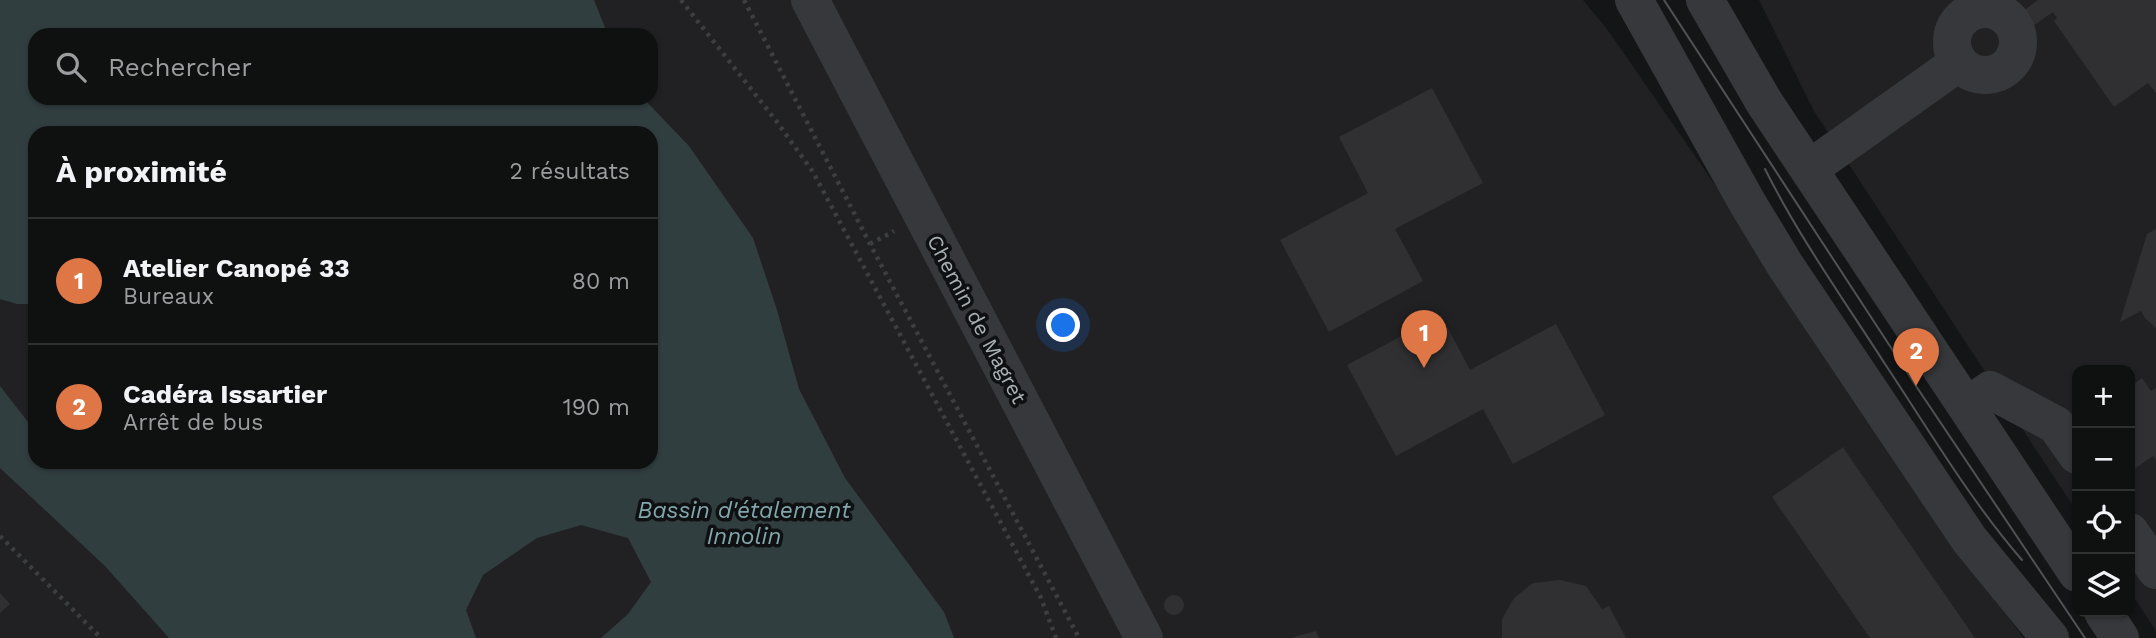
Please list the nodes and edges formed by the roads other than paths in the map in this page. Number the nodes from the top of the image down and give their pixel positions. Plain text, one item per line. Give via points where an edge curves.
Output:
1 (810, 0) edge
2 (1634, 0) edge
3 (1705, 0) edge
4 (1960, 7) edge
5 (1958, 62) junction
6 (1809, 169) junction
7 (1967, 406) junction
8 (2072, 448) edge
9 (2135, 539) edge
10 (2072, 565) edge
11 (2155, 565) edge
12 (2106, 617) edge
13 (1144, 638) edge
14 (2050, 638) edge
15 (2120, 638) edge

1 - 13 street, Chemin de Magret
2 - 14 street via 1785,265 1969,540
3 - 6 street via 1763,102
4 - 5 street via 1951,42
4 - 5 street via 1998,11 2007,17 2018,36 2018,47 2015,58 1998,73 1977,75
5 - 6 street
6 - 7 street
7 - 8 street via 1990,390 2056,425
7 - 10 street
9 - 11 street
12 - 15 street

